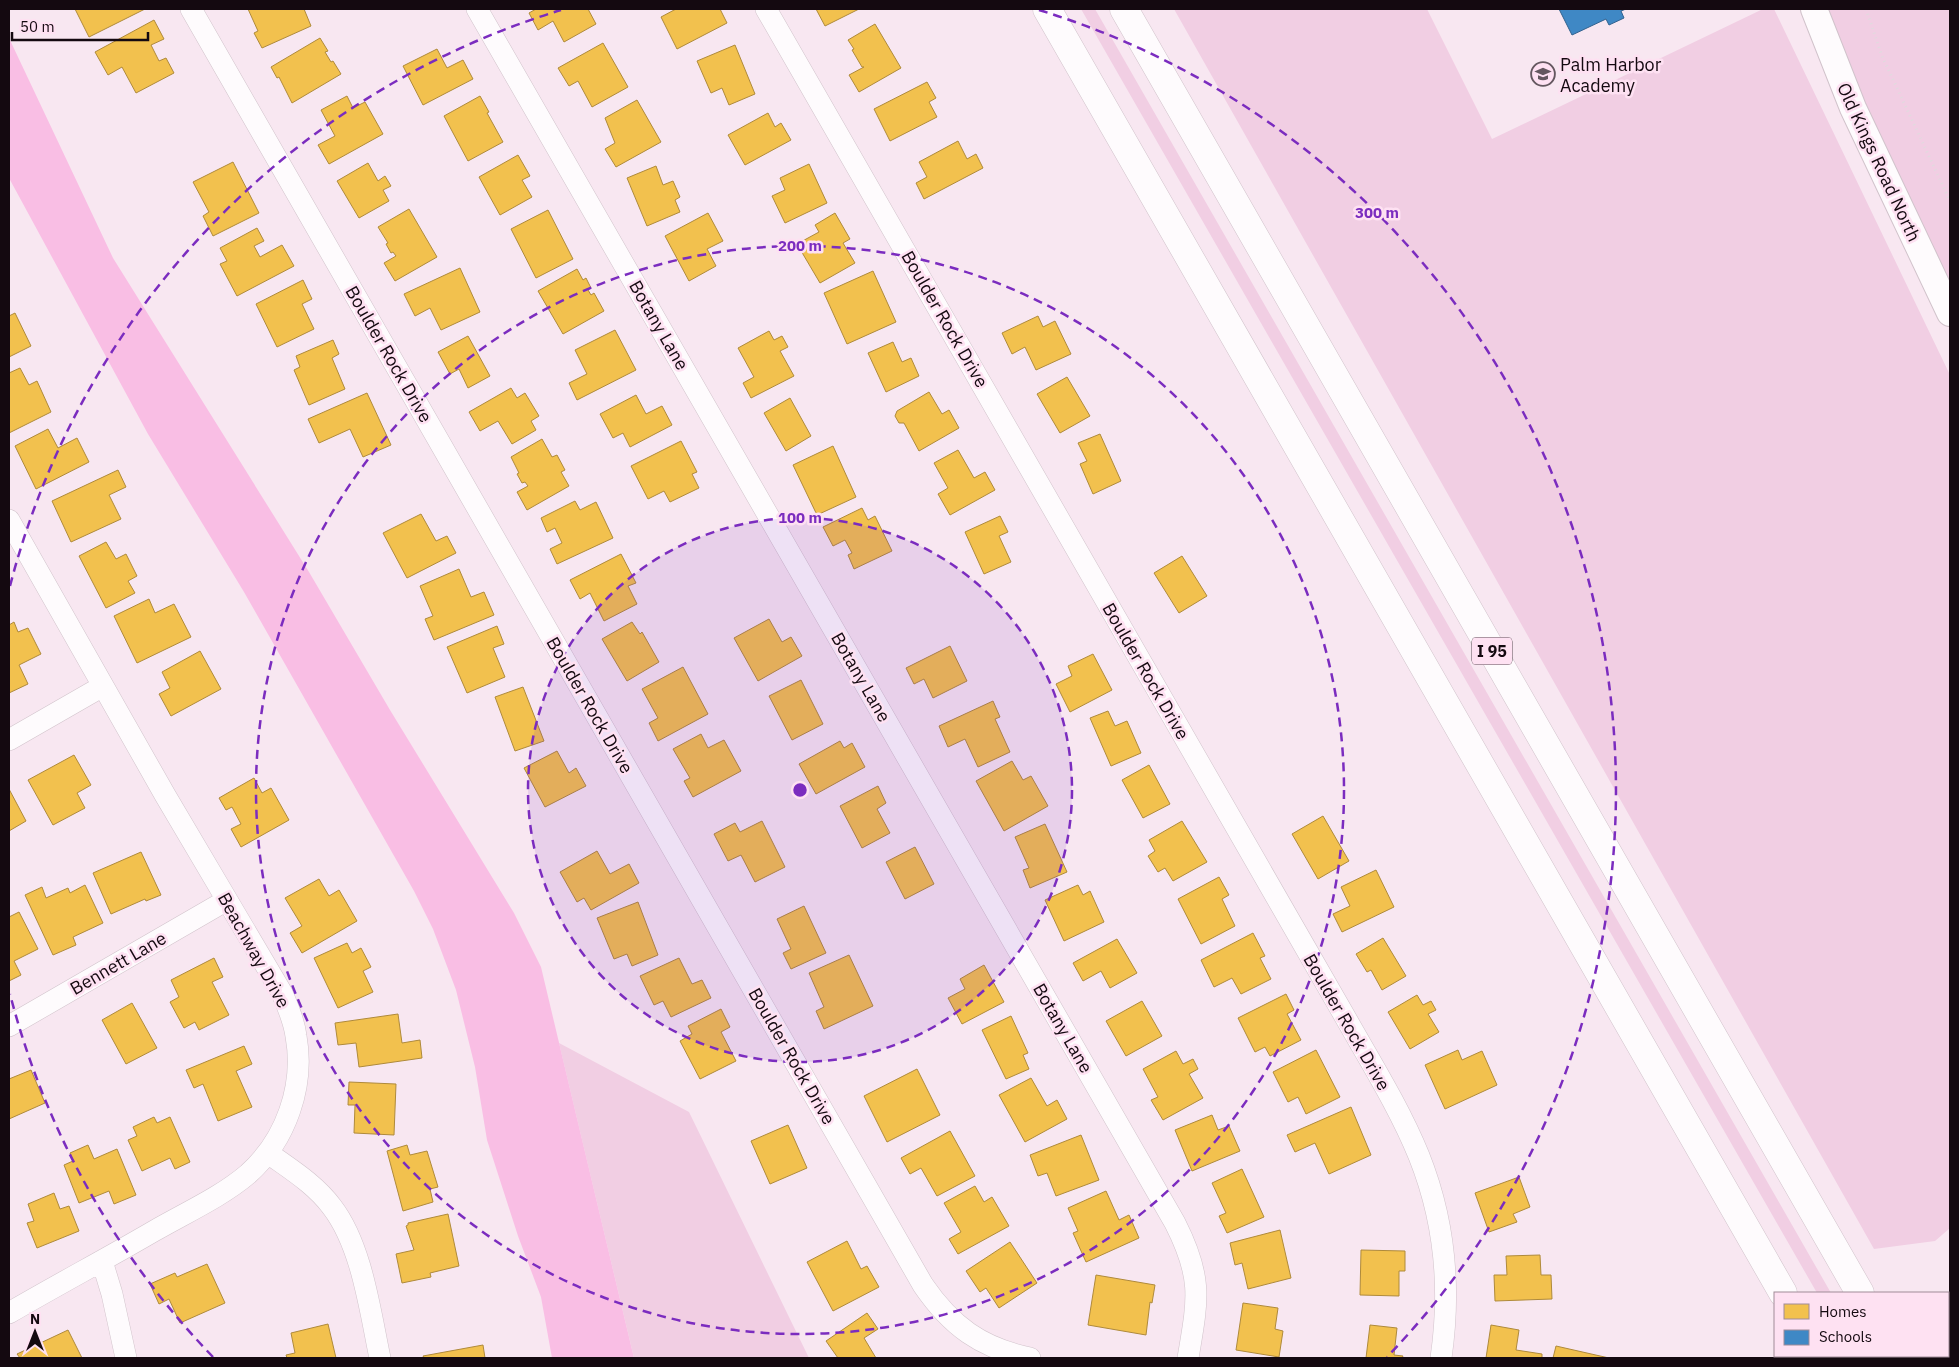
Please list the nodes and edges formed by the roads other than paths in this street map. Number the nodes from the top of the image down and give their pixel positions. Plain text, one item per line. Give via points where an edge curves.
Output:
1 (191, 9) edge
2 (477, 9) edge
3 (766, 9) edge
4 (1047, 9) edge
5 (1124, 9) edge
6 (1814, 9) edge
7 (1950, 313) edge
8 (9, 520) edge
9 (103, 686) junction
10 (9, 740) edge
11 (227, 900) junction
12 (9, 1026) edge
13 (268, 1153) junction
14 (102, 1261) junction
15 (1782, 1292) edge
16 (1859, 1292) edge
17 (9, 1313) edge
18 (126, 1358) edge
19 (380, 1358) edge
20 (1030, 1358) edge
21 (1188, 1358) edge
22 (1441, 1358) edge

1 - 20 street, Boulder Rock Drive via 923,1285 946,1316 970,1334 996,1348
2 - 21 street, Botany Lane via 1175,1223 1192,1260 1196,1284 1196,1312
3 - 22 street, Boulder Rock Drive via 1403,1122 1425,1172 1444,1255 1446,1313
4 - 15 highway
5 - 16 highway, I 95
6 - 7 street, Old Kings Road North via 1852,108
8 - 9 street, Beachway Drive
9 - 10 street
9 - 11 street, Beachway Drive
11 - 12 street, Bennett Lane
11 - 13 street, Beachway Drive via 282,993 296,1036 298,1055 294,1098
13 - 14 street, Beachway Drive via 247,1175 220,1193
13 - 19 street via 312,1186 340,1219 358,1264
14 - 17 street, Beachway Drive
14 - 18 street

